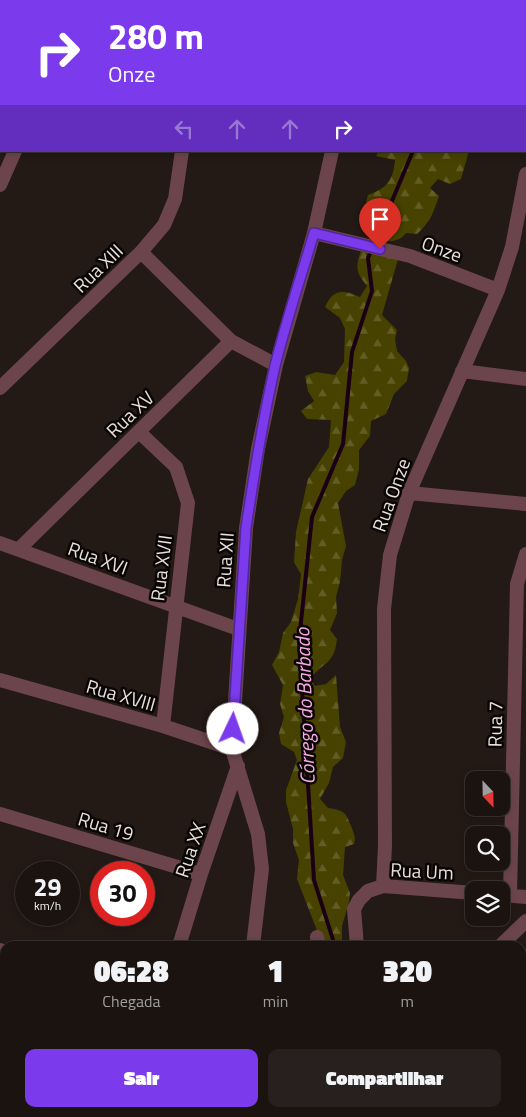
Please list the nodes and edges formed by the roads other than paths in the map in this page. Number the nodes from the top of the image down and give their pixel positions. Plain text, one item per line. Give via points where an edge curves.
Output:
1 (15, 152) edge
2 (182, 152) edge
3 (332, 152) edge
4 (526, 174) edge
5 (0, 185) edge
6 (314, 233) junction
7 (519, 248) edge
8 (141, 252) junction
9 (498, 290) junction
10 (231, 341) junction
11 (276, 365) junction
12 (462, 372) junction
13 (526, 379) edge
14 (0, 388) edge
15 (139, 432) junction
16 (409, 493) junction
17 (526, 504) edge
18 (0, 543) edge
19 (19, 549) junction
20 (526, 554) edge
21 (175, 607) junction
22 (238, 629) junction
23 (0, 680) edge
24 (163, 726) junction
25 (232, 749) junction
26 (238, 766) junction
27 (0, 814) edge
28 (201, 874) junction
29 (505, 881) edge
30 (383, 886) junction
31 (465, 891) edge
32 (510, 895) edge
33 (526, 897) edge
34 (526, 921) edge
35 (181, 941) edge
36 (254, 941) edge
37 (357, 941) edge
38 (505, 941) edge

1 - 5 street
2 - 8 street, Rua XIII via 175,199 164,225
3 - 6 street, Rua XII
4 - 7 street, Rua Onze
6 - 9 street, Onze via 410,256
6 - 11 street, Rua XII
7 - 9 street, Rua Onze
8 - 10 street
8 - 14 street, Rua XIII
9 - 12 street, Rua Onze
10 - 11 street
10 - 15 street, Rua XV
11 - 22 street, Rua XII via 246,528
12 - 13 street
12 - 16 street, Rua Onze
15 - 19 street, Rua XV
15 - 21 street, Rua XVII via 176,467 188,503
16 - 17 street
16 - 30 street, Rua Onze via 390,555 384,609
18 - 19 street, Rua XVI
19 - 21 street, Rua XVI
20 - 29 street, Rua 7 via 516,584
21 - 22 street, Rua XVI
21 - 24 street, Rua XVII
22 - 25 street, Rua XII
23 - 24 street, Rua XVIII
24 - 25 street, Rua XVIII
25 - 26 street, Rua XII
26 - 28 street, Rua XX
26 - 36 street, Rua XII via 258,834 262,869
27 - 28 street, Rua 19
28 - 35 street, Rua XX
30 - 31 street, Rua Um
30 - 37 street, Rua Um via 368,891 354,909
32 - 33 street
34 - 38 street

